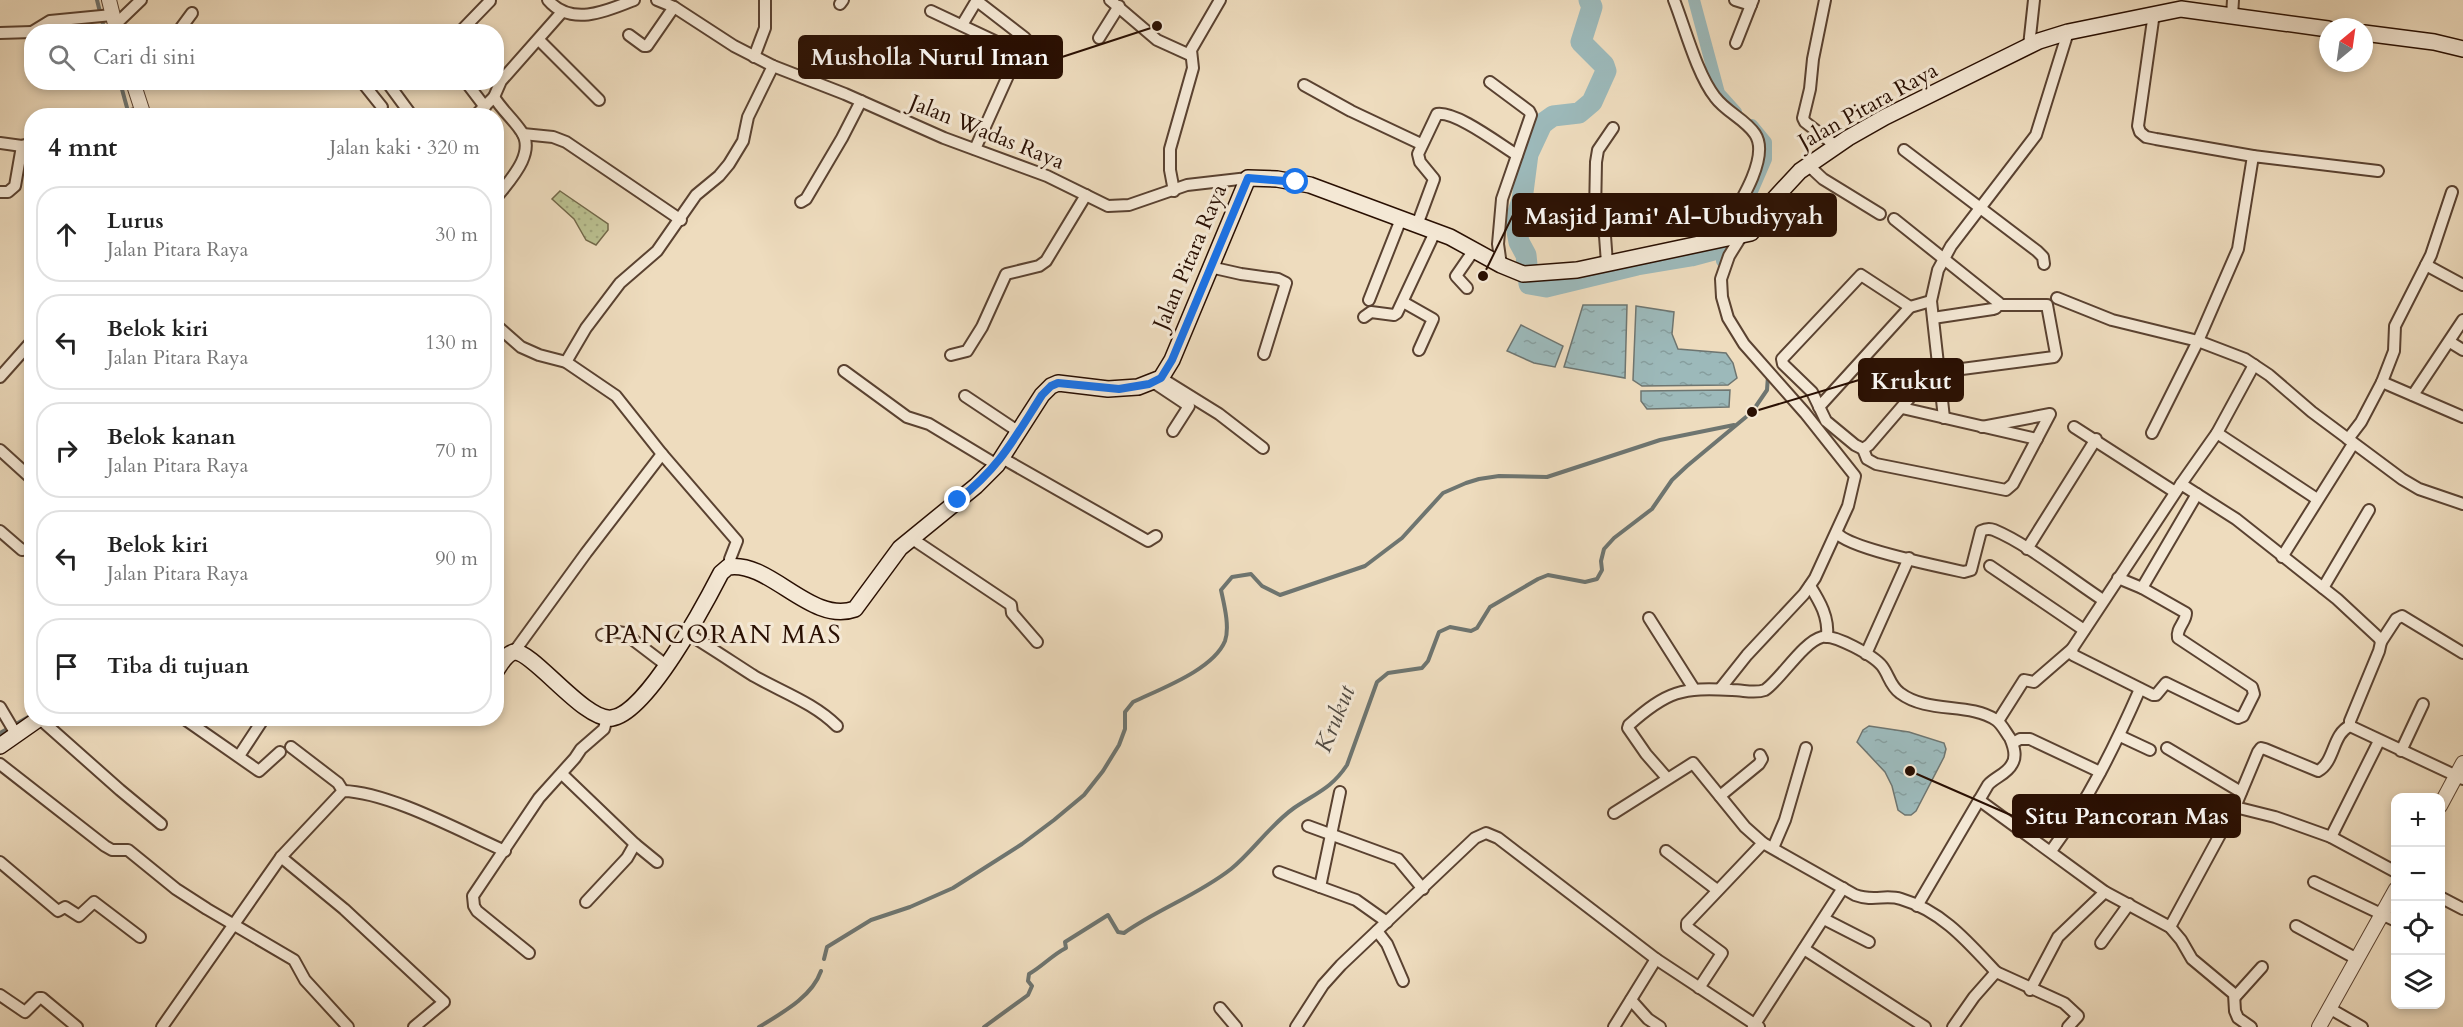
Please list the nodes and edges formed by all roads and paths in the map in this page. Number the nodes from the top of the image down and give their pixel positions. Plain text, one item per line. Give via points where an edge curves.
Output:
1 (109, 0) edge
2 (141, 0) edge
3 (488, 0) edge
4 (548, 0) edge
5 (634, 0) edge
6 (657, 0) edge
7 (765, 0) edge
8 (1220, 0) edge
9 (1674, 0) edge
10 (1735, 0) edge
11 (1824, 0) edge
12 (2034, 0) edge
13 (2233, 0) edge
14 (977, 1) edge
15 (1114, 3) edge
16 (1752, 3) edge
17 (674, 7) junction
18 (931, 11) dead end
19 (562, 12) junction
20 (192, 13) dead end
21 (2154, 13) junction
22 (2232, 16) junction
23 (109, 21) edge
24 (45, 24) edge
25 (184, 24) edge
26 (467, 24) edge
27 (962, 25) junction
28 (2319, 28) edge
29 (24, 32) edge
30 (2068, 32) junction
31 (0, 33) edge
32 (2373, 34) edge
33 (629, 36) dead end
34 (1099, 38) dead end
35 (539, 40) junction
36 (1736, 43) dead end
37 (2029, 46) junction
38 (2463, 49) edge
39 (1018, 52) junction
40 (1190, 55) junction
41 (754, 57) junction
42 (773, 66) junction
43 (504, 78) edge
44 (1491, 82) dead end
45 (1304, 85) dead end
46 (135, 90) edge
47 (368, 90) edge
48 (393, 90) edge
49 (472, 90) edge
50 (497, 90) edge
51 (494, 97) junction
52 (599, 99) dead end
53 (861, 101) junction
54 (485, 107) joint
55 (136, 108) edge
56 (382, 108) edge
57 (406, 108) edge
58 (503, 108) edge
59 (504, 110) edge
60 (1613, 128) dead end
61 (523, 134) junction
62 (0, 143) edge
63 (1421, 144) junction
64 (24, 145) edge
65 (1836, 146) junction
66 (975, 149) junction
67 (1904, 150) dead end
68 (24, 155) edge
69 (1517, 155) junction
70 (2253, 156) junction
71 (1808, 165) junction
72 (2378, 171) dead end
73 (1248, 178) junction
74 (504, 186) edge
75 (1174, 191) junction
76 (0, 192) edge
77 (2452, 192) dead end
78 (1086, 195) junction
79 (801, 202) dead end
80 (1980, 208) junction
81 (1880, 214) dead end
82 (1401, 219) junction
83 (1894, 219) dead end
84 (681, 220) junction
85 (1417, 225) junction
86 (1435, 232) junction
87 (1731, 236) junction
88 (1474, 250) junction
89 (1943, 258) junction
90 (1606, 263) junction
91 (2044, 264) dead end
92 (1501, 265) junction
93 (2426, 265) junction
94 (1210, 267) junction
95 (2463, 285) edge
96 (1467, 288) dead end
97 (2057, 297) dead end
98 (1369, 300) dead end
99 (1931, 301) junction
100 (1403, 302) junction
101 (1998, 305) junction
102 (1910, 308) junction
103 (1364, 316) dead end
104 (1933, 318) junction
105 (2463, 320) edge
106 (504, 333) edge
107 (2198, 341) junction
108 (2450, 342) junction
109 (24, 350) edge
110 (1419, 350) dead end
111 (2463, 350) edge
112 (1264, 354) dead end
113 (951, 355) dead end
114 (566, 362) junction
115 (2254, 364) junction
116 (844, 371) dead end
117 (1939, 372) junction
118 (0, 377) edge
119 (1157, 380) junction
120 (2382, 382) junction
121 (2413, 395) junction
122 (965, 396) dead end
123 (1820, 407) junction
124 (1902, 408) junction
125 (2463, 417) edge
126 (1944, 418) junction
127 (1982, 427) junction
128 (2074, 427) dead end
129 (1173, 431) dead end
130 (1019, 432) junction
131 (2152, 433) dead end
132 (2217, 433) junction
133 (2037, 439) junction
134 (2096, 440) junction
135 (2350, 442) junction
136 (1263, 448) dead end
137 (1863, 448) junction
138 (0, 450) edge
139 (662, 454) junction
140 (999, 462) junction
141 (24, 472) edge
142 (2178, 488) junction
143 (2197, 494) junction
144 (2317, 499) junction
145 (2463, 504) edge
146 (2369, 510) dead end
147 (0, 531) edge
148 (1837, 533) junction
149 (1156, 536) dead end
150 (911, 538) junction
151 (2027, 549) junction
152 (24, 550) edge
153 (2282, 557) junction
154 (1909, 558) junction
155 (731, 566) junction
156 (1990, 566) dead end
157 (2118, 578) junction
158 (1810, 586) junction
159 (2142, 588) junction
160 (2323, 588) junction
161 (2103, 600) junction
162 (1649, 618) dead end
163 (2084, 630) junction
164 (688, 634) junction
165 (602, 635) dead end
166 (1827, 637) junction
167 (1037, 642) dead end
168 (2381, 642) junction
169 (2072, 649) junction
170 (514, 652) junction
171 (2463, 653) edge
172 (1866, 654) junction
173 (504, 660) edge
174 (666, 665) junction
175 (1694, 689) junction
176 (1720, 689) junction
177 (2140, 689) junction
178 (2423, 704) dead end
179 (0, 707) edge
180 (607, 718) junction
181 (1998, 721) junction
182 (27, 726) edge
183 (48, 726) edge
184 (195, 726) edge
185 (259, 726) edge
186 (837, 726) dead end
187 (2350, 726) junction
188 (15, 732) junction
189 (2120, 736) junction
190 (2379, 741) junction
191 (2013, 743) junction
192 (0, 746) edge
193 (291, 747) dead end
194 (1806, 748) dead end
195 (2167, 748) dead end
196 (2150, 750) dead end
197 (2401, 751) junction
198 (280, 752) dead end
199 (1760, 755) dead end
200 (238, 756) junction
201 (0, 764) edge
202 (2100, 772) junction
203 (2461, 772) edge
204 (562, 774) junction
205 (1667, 778) junction
206 (343, 791) junction
207 (1340, 792) dead end
208 (2241, 792) junction
209 (1720, 796) junction
210 (2445, 798) edge
211 (1979, 800) junction
212 (2235, 807) junction
213 (1614, 813) dead end
214 (161, 824) dead end
215 (1308, 826) dead end
216 (1332, 835) junction
217 (2331, 837) junction
218 (635, 844) junction
219 (1768, 845) junction
220 (505, 851) junction
221 (1666, 851) dead end
222 (2051, 851) junction
223 (281, 857) junction
224 (0, 862) edge
225 (657, 862) dead end
226 (2391, 869) edge
227 (1279, 872) dead end
228 (2314, 882) dead end
229 (1320, 887) junction
230 (1843, 888) junction
231 (1423, 890) junction
232 (1717, 890) junction
233 (2105, 892) junction
234 (2391, 899) edge
235 (2445, 900) edge
236 (586, 902) dead end
237 (2129, 904) junction
238 (1917, 906) junction
239 (2463, 909) edge
240 (2383, 914) junction
241 (2391, 918) edge
242 (1824, 919) junction
243 (1387, 922) junction
244 (2296, 926) dead end
245 (234, 927) junction
246 (2170, 927) junction
247 (1377, 931) junction
248 (140, 937) dead end
249 (1869, 942) dead end
250 (2101, 943) dead end
251 (1804, 949) junction
252 (529, 953) dead end
253 (1656, 959) junction
254 (2357, 959) junction
255 (2262, 967) dead end
256 (1996, 972) junction
257 (1403, 981) dead end
258 (1699, 988) junction
259 (2030, 990) junction
260 (0, 994) edge
261 (2235, 997) junction
262 (1631, 1000) junction
263 (1220, 1008) dead end
264 (2329, 1008) junction
265 (2078, 1016) junction
266 (1756, 1026) edge
267 (77, 1027) edge
268 (162, 1027) edge
269 (348, 1027) edge
270 (414, 1027) edge
271 (1236, 1027) edge
272 (1296, 1027) edge
273 (1614, 1027) edge
274 (1659, 1027) edge
275 (1925, 1027) edge
276 (1953, 1027) edge
277 (2068, 1027) edge
278 (2082, 1027) edge
279 (2252, 1027) edge
280 (2319, 1027) edge
281 (2362, 1027) edge

1 - 23 street
2 - 23 street
3 - 26 street
4 - 19 street
5 - 19 street via 596,13
6 - 17 street, Jalan Wadas Raya
7 - 41 street via 765,28
8 - 40 street
9 - 87 street via 1714,96 1750,128 1760,144 1758,163
10 - 16 street
11 - 65 street via 1803,118
12 - 37 street
13 - 22 street
14 - 27 street
14 - 39 street via 1024,35
15 - 34 street
15 - 40 street via 1157,40
16 - 36 street
17 - 33 street via 647,46
17 - 41 street, Jalan Wadas Raya
18 - 27 street
19 - 35 street
20 - 25 street
21 - 22 main road, Jalan Pitara Raya via 2181,9
21 - 30 main road, Jalan Pitara Raya
21 - 70 street via 2140,132 2146,137
22 - 28 main road, Jalan Pitara Raya
23 - 24 street
27 - 39 street
29 - 31 street
30 - 37 main road, Jalan Pitara Raya
30 - 80 street via 2036,135
32 - 38 main road
35 - 43 street
35 - 52 street
37 - 65 main road, Jalan Pitara Raya via 1885,117
39 - 66 street
40 - 75 street via 1193,68 1170,149
41 - 42 street, Jalan Wadas Raya
42 - 53 street, Jalan Wadas Raya
42 - 84 street via 748,117 742,145 719,176 696,195
44 - 69 street via 1529,111 1530,119
45 - 63 street
46 - 55 street
47 - 56 street
48 - 57 street
49 - 54 street
50 - 51 street
51 - 54 street
51 - 58 street
53 - 66 street, Jalan Wadas Raya
53 - 79 street
59 - 61 street
60 - 90 street via 1598,150 1596,162 1595,214 1605,236
61 - 74 street via 523,158
61 - 84 street via 566,142
62 - 64 street
63 - 69 street via 1434,116 1443,113
63 - 85 street via 1418,158 1434,179
65 - 71 main road, Jalan Pitara Raya
66 - 78 street, Jalan Wadas Raya
67 - 80 street
68 - 76 street via 15,186
69 - 92 street via 1500,210
70 - 72 street
70 - 107 street via 2238,249
71 - 81 street via 1839,190
71 - 87 main road, Jalan Pitara Raya via 1781,189 1752,231
73 - 75 street, Jalan Wadas Raya via 1198,183
73 - 82 main road, Jalan Pitara Raya via 1310,185
73 - 94 main road, Jalan Pitara Raya
75 - 78 street, Jalan Wadas Raya via 1115,207
77 - 93 street
78 - 113 street via 1047,261 1006,274 967,351
80 - 89 street
80 - 91 street via 2037,250
82 - 85 main road, Jalan Pitara Raya
82 - 98 street
83 - 89 street
84 - 114 street via 657,251 620,283
85 - 86 main road, Jalan Pitara Raya
86 - 88 main road, Jalan Pitara Raya
86 - 100 street
87 - 90 main road, Jalan Pitara Raya
87 - 148 street via 1731,250 1721,279 1728,318 1744,344 1854,476
88 - 92 main road, Jalan Pitara Raya
88 - 96 street via 1456,276
89 - 99 street
89 - 101 street via 1997,300
90 - 92 main road, Jalan Pitara Raya via 1577,270 1523,274
93 - 95 street
93 - 120 street via 2395,326 2394,351
94 - 112 street via 1286,283
94 - 119 main road, Jalan Pitara Raya via 1172,360
97 - 107 street via 2112,320
99 - 102 street
99 - 104 street
100 - 103 street via 1395,315 1371,312
100 - 110 street via 1433,319
101 - 104 street
101 - 117 street via 2047,305 2054,357
102 - 123 street
102 - 123 street via 1864,277 1857,277 1782,359 1812,392
104 - 117 street
105 - 108 street
106 - 114 street via 530,352
107 - 115 street
107 - 131 street
108 - 111 street
108 - 121 street
109 - 118 street
114 - 139 street via 622,402
115 - 132 street
115 - 135 street
116 - 140 street via 904,415 929,424
117 - 124 street via 1929,374
117 - 126 street
119 - 129 street via 1190,406
119 - 130 main road via 1119,389 1054,384 1042,395
119 - 136 street via 1225,418
120 - 121 street
120 - 135 street
121 - 125 street
122 - 130 street
123 - 137 street via 1832,426
124 - 126 street
124 - 137 street
126 - 127 street
127 - 133 street
127 - 133 street via 2050,414
128 - 134 street
130 - 140 main road
132 - 142 street
132 - 144 street
133 - 137 street via 2013,484 2003,490 1876,464 1867,459
134 - 142 street
134 - 151 street
135 - 144 street
135 - 145 street via 2419,489
138 - 141 street
139 - 155 street via 737,541
139 - 170 street via 603,524
140 - 149 street via 1148,541
140 - 150 main road via 976,486
142 - 143 street
142 - 157 street
143 - 153 street via 2236,519
143 - 159 street
144 - 153 street
146 - 160 street
147 - 152 street
148 - 154 street via 1860,547
148 - 158 street
150 - 155 main road via 891,557 860,604 850,610 820,606 750,569
150 - 167 street via 1011,605 1012,613
151 - 154 street via 1995,530 1985,529 1979,535 1969,572
151 - 161 street
153 - 160 street
154 - 172 street
155 - 164 main road via 721,573
156 - 163 street
157 - 159 street
157 - 161 street
158 - 166 street via 1827,621
158 - 176 street
159 - 177 street via 2186,613 2178,638 2250,684 2254,694 2240,718 2166,683 2155,696
160 - 168 street
161 - 163 street
162 - 175 street
163 - 169 street
164 - 174 main road
164 - 186 street
165 - 174 street via 612,631 624,633
166 - 172 street
166 - 176 street via 1811,643 1765,690 1757,693
168 - 171 street via 2402,616
168 - 187 street
169 - 177 street via 2073,655
169 - 181 street via 2034,682 2024,680
170 - 173 main road
170 - 180 main road via 529,658 560,687
172 - 181 street via 1880,664 1894,688 1908,698
174 - 180 main road via 628,711
175 - 176 street
175 - 205 street via 1659,700 1628,726
177 - 189 street
178 - 197 street
179 - 188 street
180 - 204 street via 604,729 580,749
181 - 191 street
182 - 188 main road
183 - 214 street
184 - 200 street
185 - 200 street
187 - 190 street
187 - 208 street via 2343,730 2324,767 2318,771 2261,748
188 - 192 main road
189 - 196 street
189 - 202 street
190 - 197 street
190 - 217 street
191 - 202 street via 2030,739
191 - 211 street via 2013,763 1992,781
193 - 206 street
194 - 219 street via 1785,820
195 - 208 street
197 - 203 street
198 - 200 street via 259,771
199 - 209 street via 1759,764
201 - 245 street via 105,846 128,850 176,889
202 - 222 street via 2076,818
203 - 210 street
204 - 218 street
204 - 220 street via 539,798
205 - 209 street via 1693,763
205 - 213 street
206 - 220 street via 365,793
206 - 223 street
207 - 216 street
208 - 212 street
209 - 219 street via 1745,827
211 - 222 street
211 - 238 street
212 - 217 street
212 - 246 street
215 - 216 street
216 - 229 street
216 - 231 street via 1400,860
217 - 226 street
218 - 225 street
218 - 236 street
219 - 230 street
219 - 232 street
220 - 252 street via 472,901 477,911
221 - 232 street
222 - 233 street
223 - 245 street
223 - 270 street via 344,909 444,1002
224 - 248 street via 58,911 65,907 79,916 94,902
227 - 229 street
228 - 240 street
229 - 243 street via 1366,906
230 - 238 street via 1868,899 1895,898
230 - 242 street
231 - 243 street
231 - 253 street via 1479,835 1490,834
232 - 258 street via 1687,923 1687,927 1722,953
233 - 237 street
233 - 259 street via 2054,943
234 - 240 street
235 - 239 street
237 - 246 street
237 - 250 street
238 - 256 street via 1954,927
240 - 241 street
240 - 254 street
242 - 249 street
242 - 251 street
243 - 247 street
244 - 254 street
245 - 268 street
245 - 269 street via 294,960 305,980
246 - 261 street via 2192,959
247 - 257 street
247 - 272 street via 1323,985
251 - 266 street
251 - 275 street
253 - 258 street
253 - 262 street
254 - 264 street
255 - 261 street
256 - 259 street
256 - 276 street
258 - 266 street
259 - 265 street via 2064,1003
260 - 267 street via 25,1012 42,998
261 - 279 street via 2238,1018
262 - 273 street
262 - 274 street
263 - 271 street
264 - 280 street
264 - 281 street
265 - 277 street
265 - 278 street

